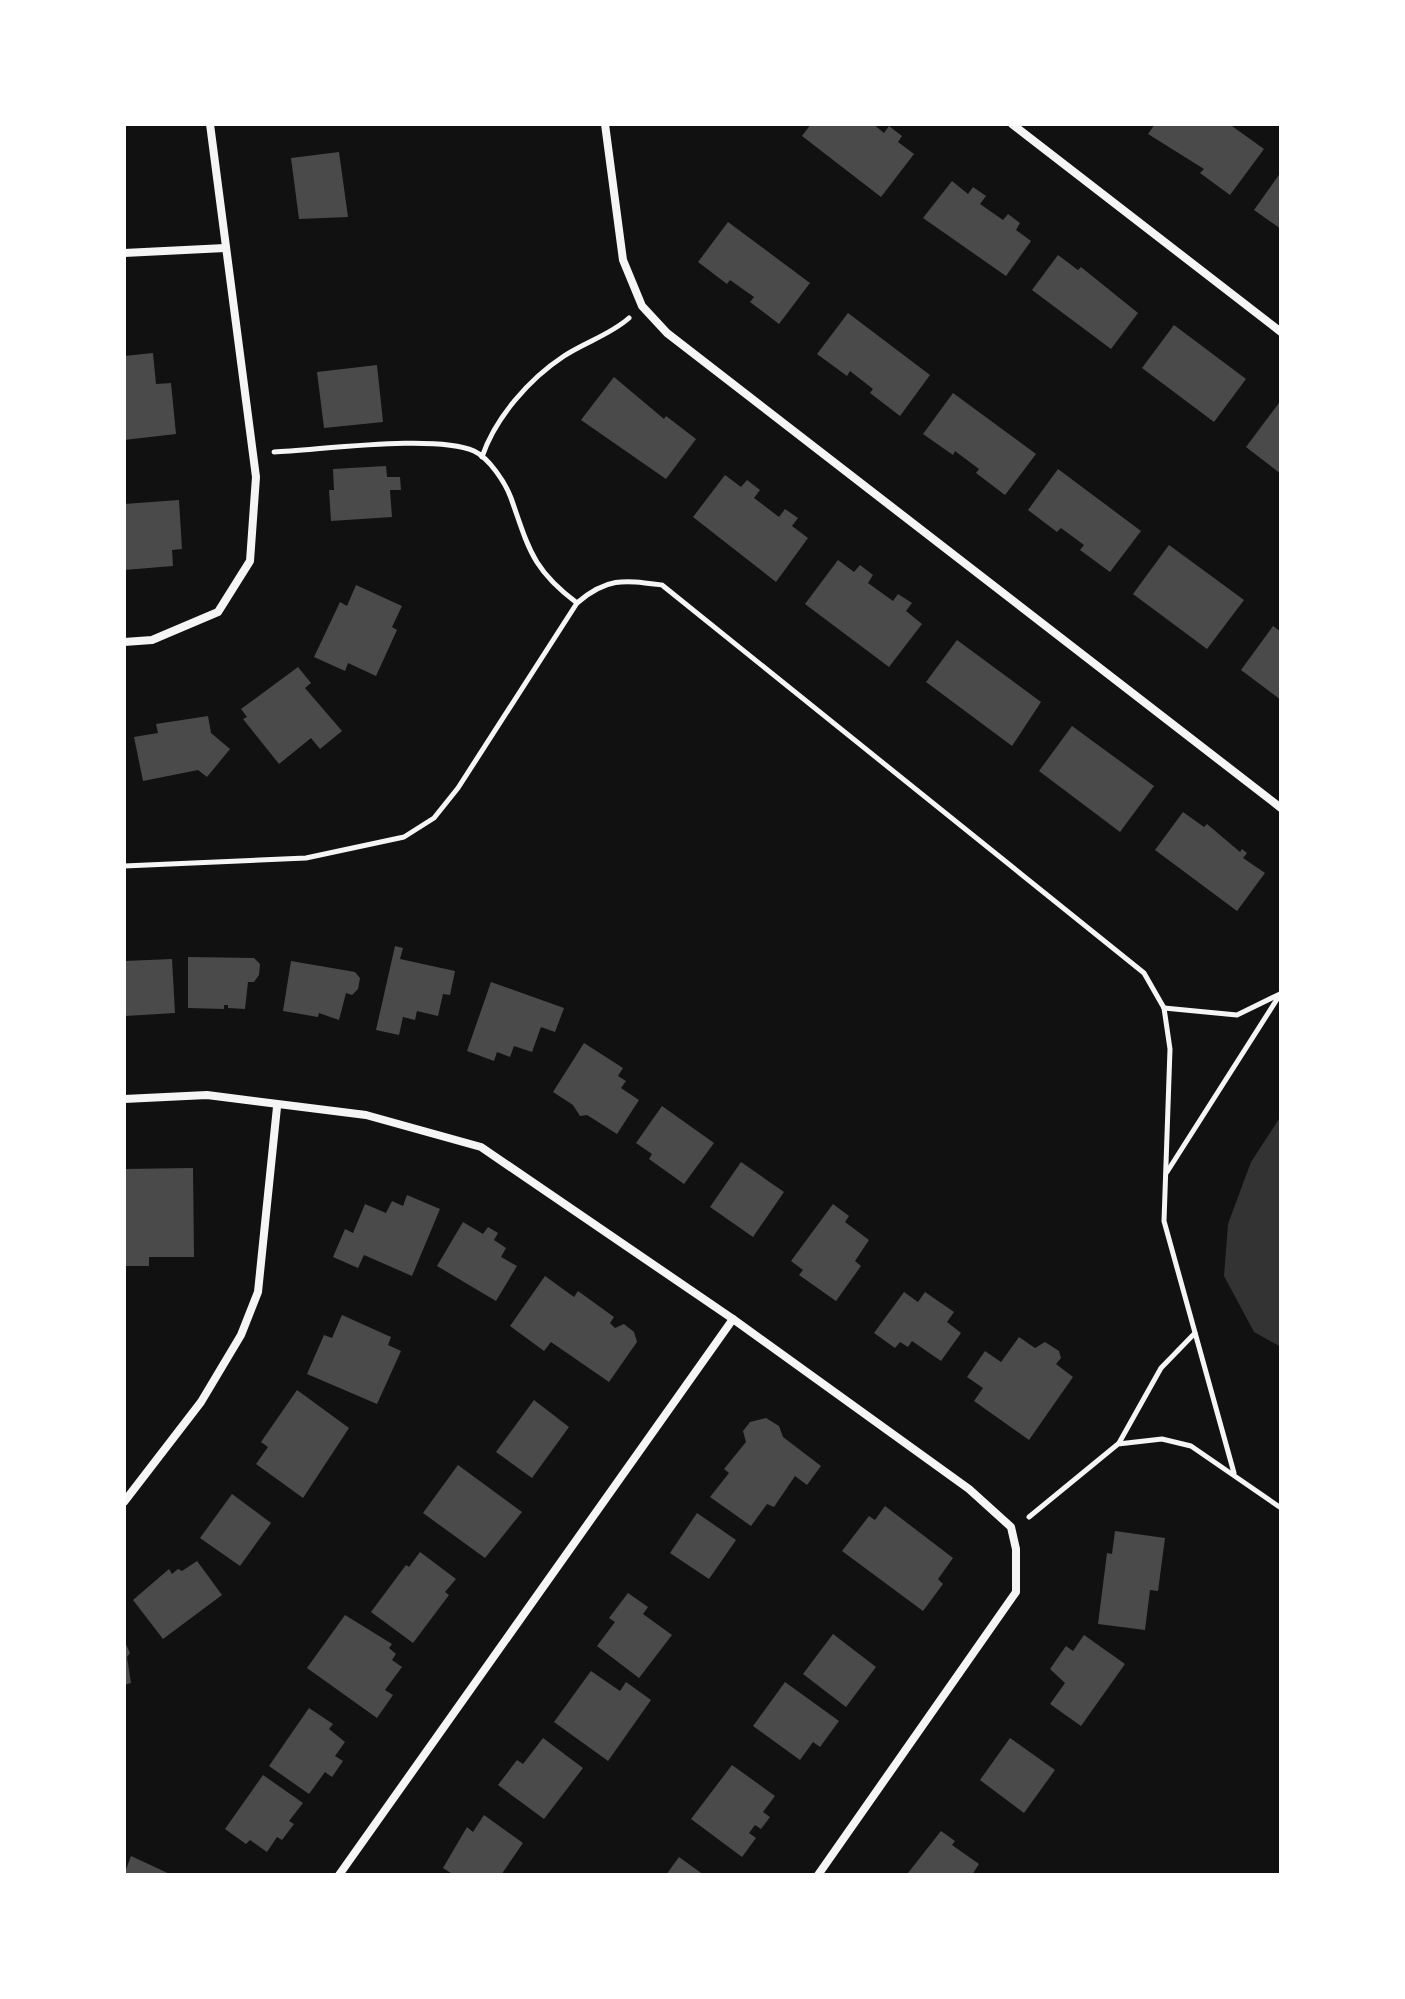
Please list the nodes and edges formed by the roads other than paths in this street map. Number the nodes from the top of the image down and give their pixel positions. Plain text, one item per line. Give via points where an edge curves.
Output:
1 (210, 124) edge
2 (605, 124) edge
3 (1012, 124) edge
4 (225, 248) junction
5 (124, 253) edge
6 (1281, 332) edge
7 (124, 642) edge
8 (1281, 808) edge
9 (124, 1099) edge
10 (277, 1107) junction
11 (733, 1319) junction
12 (124, 1502) edge
13 (339, 1875) edge
14 (818, 1875) edge

1 - 4 street
2 - 8 street via 623,260 642,306 667,333
3 - 6 street
4 - 5 street
4 - 7 street via 256,477 250,561 218,612 152,640
9 - 10 street via 207,1095
10 - 11 street via 366,1115 481,1147
10 - 12 street via 258,1292 241,1335 201,1402
11 - 13 street
11 - 14 street via 969,1489 1011,1527 1016,1549 1016,1592

